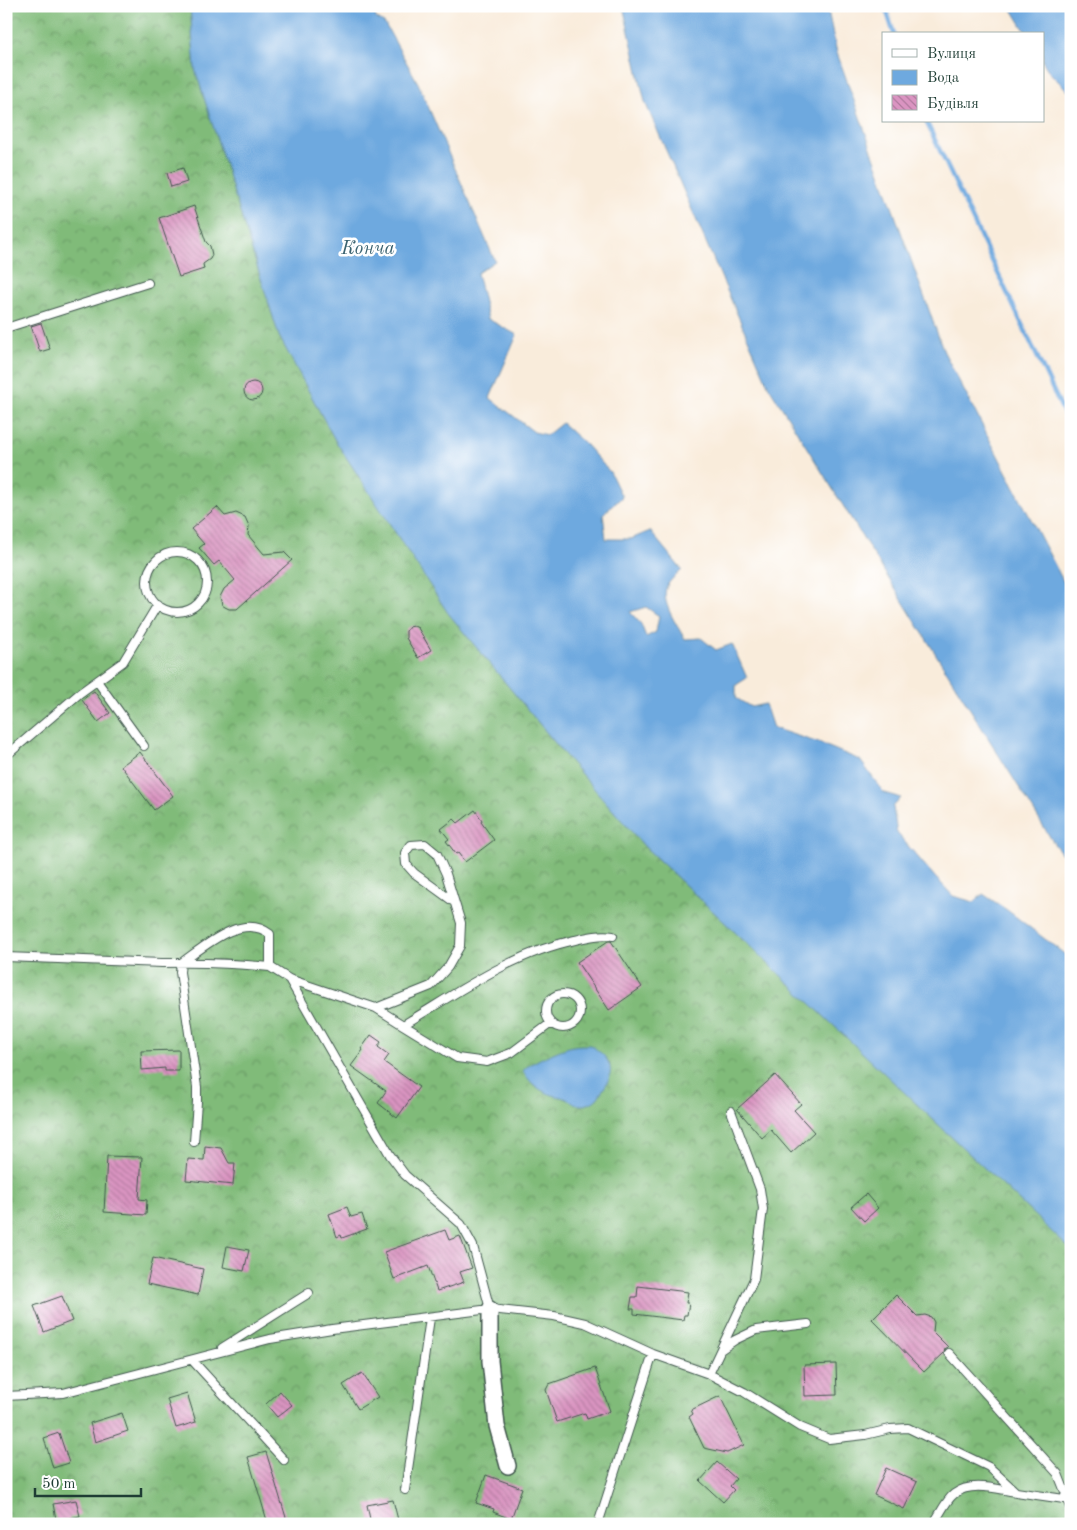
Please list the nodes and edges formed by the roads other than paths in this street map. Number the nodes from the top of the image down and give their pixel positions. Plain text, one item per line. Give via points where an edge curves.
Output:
1 (148, 283) dead end
2 (6, 328) edge
3 (158, 604) junction
4 (97, 681) junction
5 (144, 746) dead end
6 (6, 756) edge
7 (454, 902) junction
8 (613, 936) dead end
9 (6, 957) edge
10 (181, 963) junction
11 (270, 967) junction
12 (289, 979) junction
13 (376, 1008) junction
14 (551, 1023) junction
15 (403, 1025) junction
16 (731, 1111) dead end
17 (194, 1142) dead end
18 (309, 1293) dead end
19 (490, 1310) junction
20 (430, 1318) junction
21 (808, 1324) dead end
22 (720, 1350) junction
23 (216, 1352) junction
24 (948, 1353) dead end
25 (653, 1354) junction
26 (192, 1360) junction
27 (709, 1374) junction
28 (6, 1396) edge
29 (284, 1460) dead end
30 (508, 1466) dead end
31 (405, 1490) dead end
32 (1016, 1492) junction
33 (1070, 1502) edge
34 (598, 1524) edge
35 (933, 1524) edge

1 - 2 lane
3 - 3 lane via 149,592 147,582 153,563 170,552 180,552 198,560 204,568 207,587 197,604 180,612 161,608
3 - 4 lane via 124,662
4 - 5 lane
4 - 6 lane
7 - 7 lane via 406,864 405,853 411,845 425,844 437,854
7 - 13 lane via 461,923 460,946 448,967 432,986
8 - 15 lane via 601,934 553,945 516,959
9 - 10 lane
10 - 11 lane
10 - 11 lane via 216,938 239,927 264,929 270,934
10 - 17 lane via 197,1087
11 - 12 lane
12 - 13 lane
12 - 19 lane via 390,1155 405,1175 461,1224 472,1246
13 - 15 lane
14 - 14 lane via 546,1008 551,998 567,994 576,1000 580,1011 576,1022 567,1028
14 - 15 lane via 511,1053 487,1062 457,1058
16 - 22 lane via 760,1189 763,1209 754,1279
18 - 23 lane
19 - 20 lane
19 - 25 lane via 554,1316 585,1323
19 - 30 street via 490,1361 497,1426
20 - 23 lane via 332,1329
20 - 31 lane
21 - 22 lane via 756,1330
22 - 27 lane
23 - 26 lane
24 - 33 lane via 1058,1474
25 - 27 lane
25 - 34 lane
26 - 28 lane via 63,1393
26 - 29 lane
27 - 32 lane via 800,1427 829,1439 908,1428 989,1467
32 - 33 lane
32 - 35 lane via 977,1486 965,1488 953,1495

